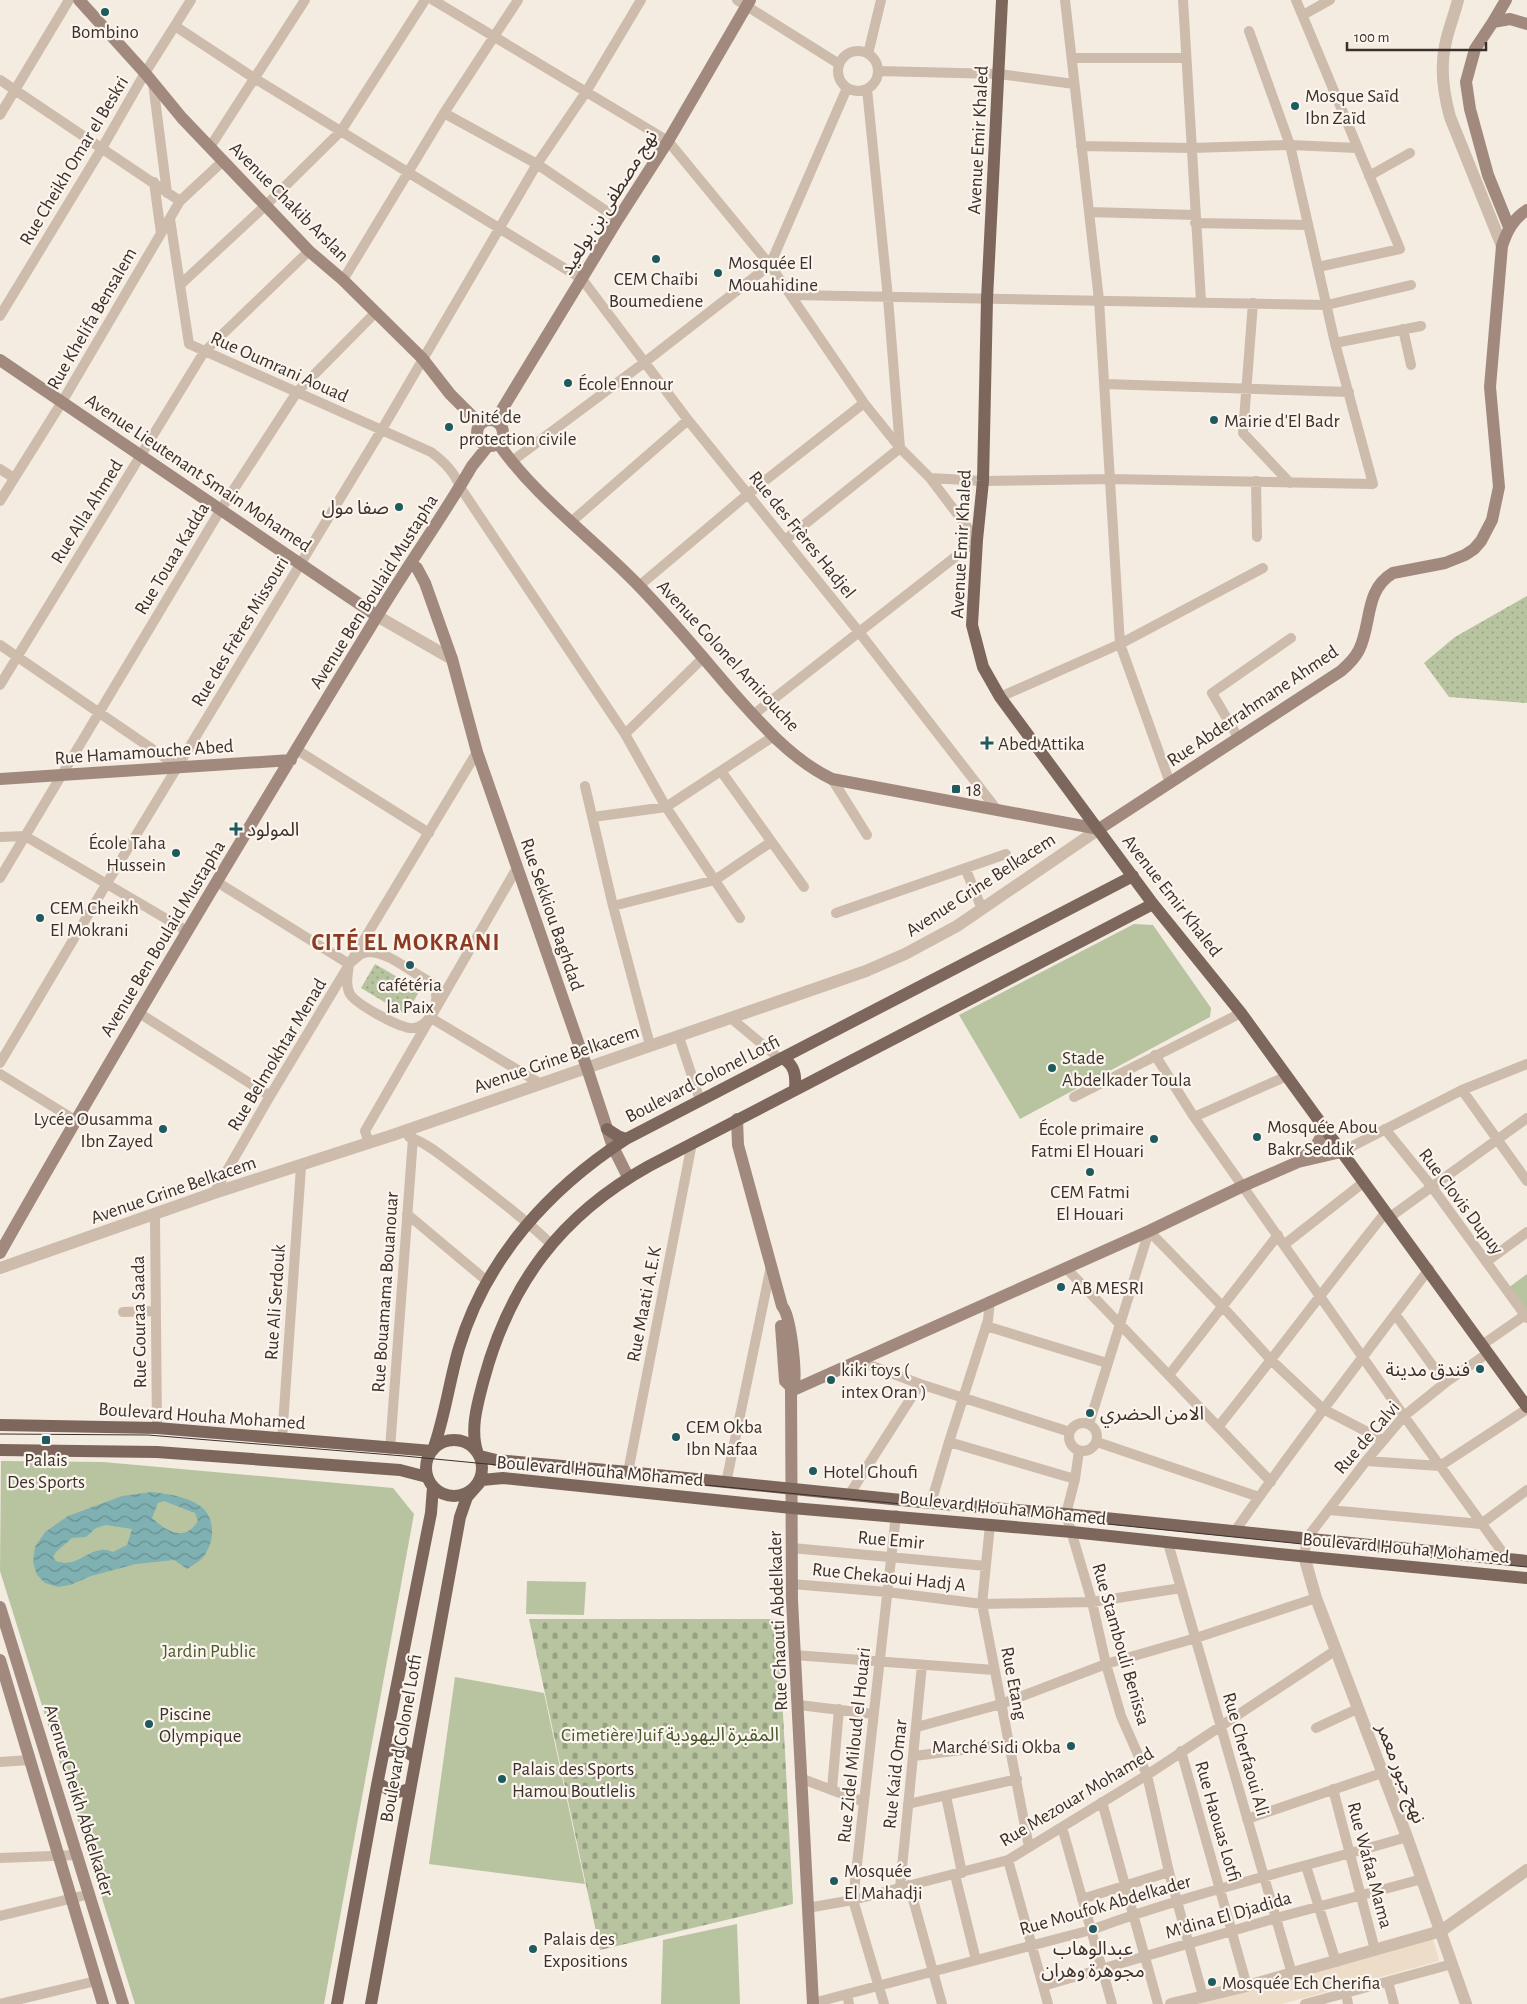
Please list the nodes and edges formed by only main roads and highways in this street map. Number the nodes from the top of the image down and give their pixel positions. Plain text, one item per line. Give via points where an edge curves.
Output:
1 (79, 0) edge
2 (1002, 0) edge
3 (1506, 0) edge
4 (745, 2) edge
5 (1493, 22) junction
6 (1527, 24) edge
7 (1527, 210) edge
8 (1510, 228) junction
9 (0, 360) edge
10 (495, 421) junction
11 (480, 424) junction
12 (488, 442) junction
13 (411, 563) junction
14 (377, 616) junction
15 (294, 755) junction
16 (0, 779) edge
17 (1099, 829) junction
18 (1133, 876) junction
19 (1153, 904) junction
20 (799, 1049) junction
21 (781, 1058) junction
22 (814, 1079) junction
23 (795, 1088) junction
24 (737, 1119) junction
25 (724, 1126) junction
26 (607, 1129) junction
27 (1325, 1130) junction
28 (626, 1139) junction
29 (738, 1145) junction
30 (613, 1147) junction
31 (1341, 1152) junction
32 (1298, 1162) junction
33 (628, 1177) junction
34 (0, 1253) edge
35 (791, 1389) junction
36 (1527, 1408) edge
37 (0, 1425) edge
38 (0, 1450) edge
39 (432, 1451) junction
40 (479, 1455) junction
41 (430, 1482) junction
42 (477, 1483) junction
43 (792, 1490) junction
44 (792, 1508) junction
45 (1527, 1561) edge
46 (1527, 1578) edge
47 (0, 1607) edge
48 (0, 1662) edge
49 (384, 1752) junction
50 (416, 1758) junction
51 (378, 1783) junction
52 (410, 1789) junction
53 (103, 2004) edge
54 (123, 2004) edge
55 (338, 2004) edge
56 (371, 2004) edge
57 (813, 2004) edge

1 - 11 main road, Avenue Chakib Arslan via 182,118 265,206 422,358 450,394
2 - 17 main road, Avenue Emir Khaled via 987,299 983,481 972,624 983,667 1000,696
3 - 5 main road
4 - 10 main road, نهج مصطفى بن بولعيد via 668,142
5 - 6 main road via 1510,19
5 - 8 main road via 1471,59 1466,93 1490,182
7 - 8 main road, Rue Abderrahmane Ahmed
8 - 17 main road, Rue Abderrahmane Ahmed via 1502,246 1490,387 1499,487 1487,531 1474,549 1456,560 1393,573 1385,578 1373,595 1359,649 1351,662 1332,678
9 - 14 main road, Avenue Lieutenant Smain Mohamed
10 - 11 main road
10 - 12 main road via 502,435
11 - 12 main road via 477,432
12 - 13 main road, Avenue Ben Boulaid Mustapha
12 - 17 main road, Avenue Colonel Amirouche via 639,586 753,715 816,771 832,779
13 - 14 main road, Avenue Ben Boulaid Mustapha
13 - 26 main road, Rue Sekkiou Baghdad via 425,584 452,659 477,752
14 - 15 main road, Avenue Ben Boulaid Mustapha
15 - 16 main road, Rue Hamamouche Abed
15 - 34 main road, Avenue Ben Boulaid Mustapha via 75,1120
17 - 18 main road, Avenue Emir Khaled
18 - 19 main road, Avenue Emir Khaled
18 - 20 main road, Boulevard Colonel Lotfi
19 - 22 main road
19 - 27 main road, Avenue Emir Khaled via 1241,1013
20 - 21 main road, Boulevard Colonel Lotfi
20 - 22 main road via 800,1064
21 - 23 main road via 795,1071
21 - 28 main road, Boulevard Colonel Lotfi
22 - 23 main road
23 - 24 main road
24 - 25 main road
24 - 29 main road, Rue Ghaouti Abdelkader
25 - 29 main road, Rue Ghaouti Abdelkader
25 - 33 main road
26 - 28 main road
26 - 30 main road, Rue Sekkiou Baghdad
27 - 31 main road, Avenue Emir Khaled
27 - 32 main road via 1317,1144
28 - 30 main road, Boulevard Colonel Lotfi
29 - 35 main road, Rue Ghaouti Abdelkader via 787,1316 795,1372
30 - 33 main road, Rue Sekkiou Baghdad
30 - 39 main road, Boulevard Colonel Lotfi via 560,1189 528,1222 487,1281 473,1308 459,1348 442,1424
31 - 32 main road
31 - 36 main road, Avenue Emir Khaled
32 - 35 main road
33 - 40 main road via 598,1198 551,1244 518,1293 503,1321 483,1382 474,1440
35 - 43 main road, Rue Ghaouti Abdelkader
37 - 39 main road, Boulevard Houha Mohamed via 157,1428
38 - 41 main road via 156,1452 400,1470
39 - 40 main road via 452,1440 467,1444
39 - 41 main road via 426,1464
40 - 42 main road via 482,1469
40 - 43 main road, Boulevard Houha Mohamed via 496,1460
41 - 42 main road via 442,1494 459,1496
41 - 49 main road, Boulevard Colonel Lotfi via 431,1513
42 - 44 main road, Boulevard Houha Mohamed via 503,1478
42 - 50 main road, Boulevard Colonel Lotfi via 467,1496 460,1517
43 - 44 main road, Rue Ghaouti Abdelkader
43 - 45 main road, Boulevard Houha Mohamed
44 - 46 main road, Boulevard Houha Mohamed via 896,1515
44 - 57 main road, Rue Ghaouti Abdelkader via 794,1655
47 - 54 main road, Avenue Cheikh Abdelkader
48 - 53 main road, Avenue Cheikh Abdelkader
49 - 50 main road via 400,1748
49 - 51 main road, Boulevard Colonel Lotfi
50 - 52 main road, Boulevard Colonel Lotfi
51 - 52 main road via 394,1793
51 - 55 main road, Boulevard Colonel Lotfi
52 - 56 main road, Boulevard Colonel Lotfi

